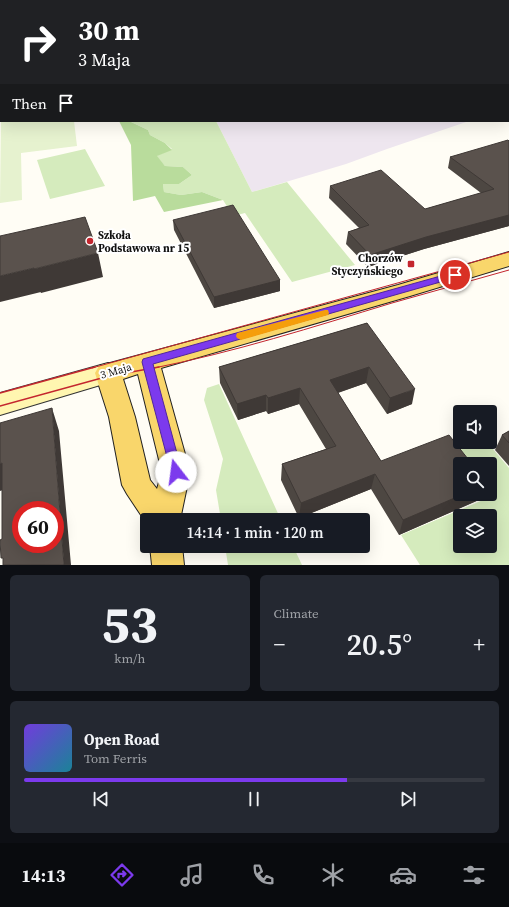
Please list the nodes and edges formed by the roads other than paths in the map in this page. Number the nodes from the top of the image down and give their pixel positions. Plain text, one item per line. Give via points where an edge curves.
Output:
1 (509, 259) edge
2 (147, 362) junction
3 (108, 373) junction
4 (0, 404) edge
5 (159, 513) edge
6 (166, 513) edge
7 (167, 553) edge
8 (168, 565) edge

1 - 2 main road, 3 Maja
2 - 3 main road, 3 Maja
2 - 6 main road via 176,472
3 - 4 street, 3 Maja
3 - 5 main road via 122,417 137,485
7 - 8 main road

